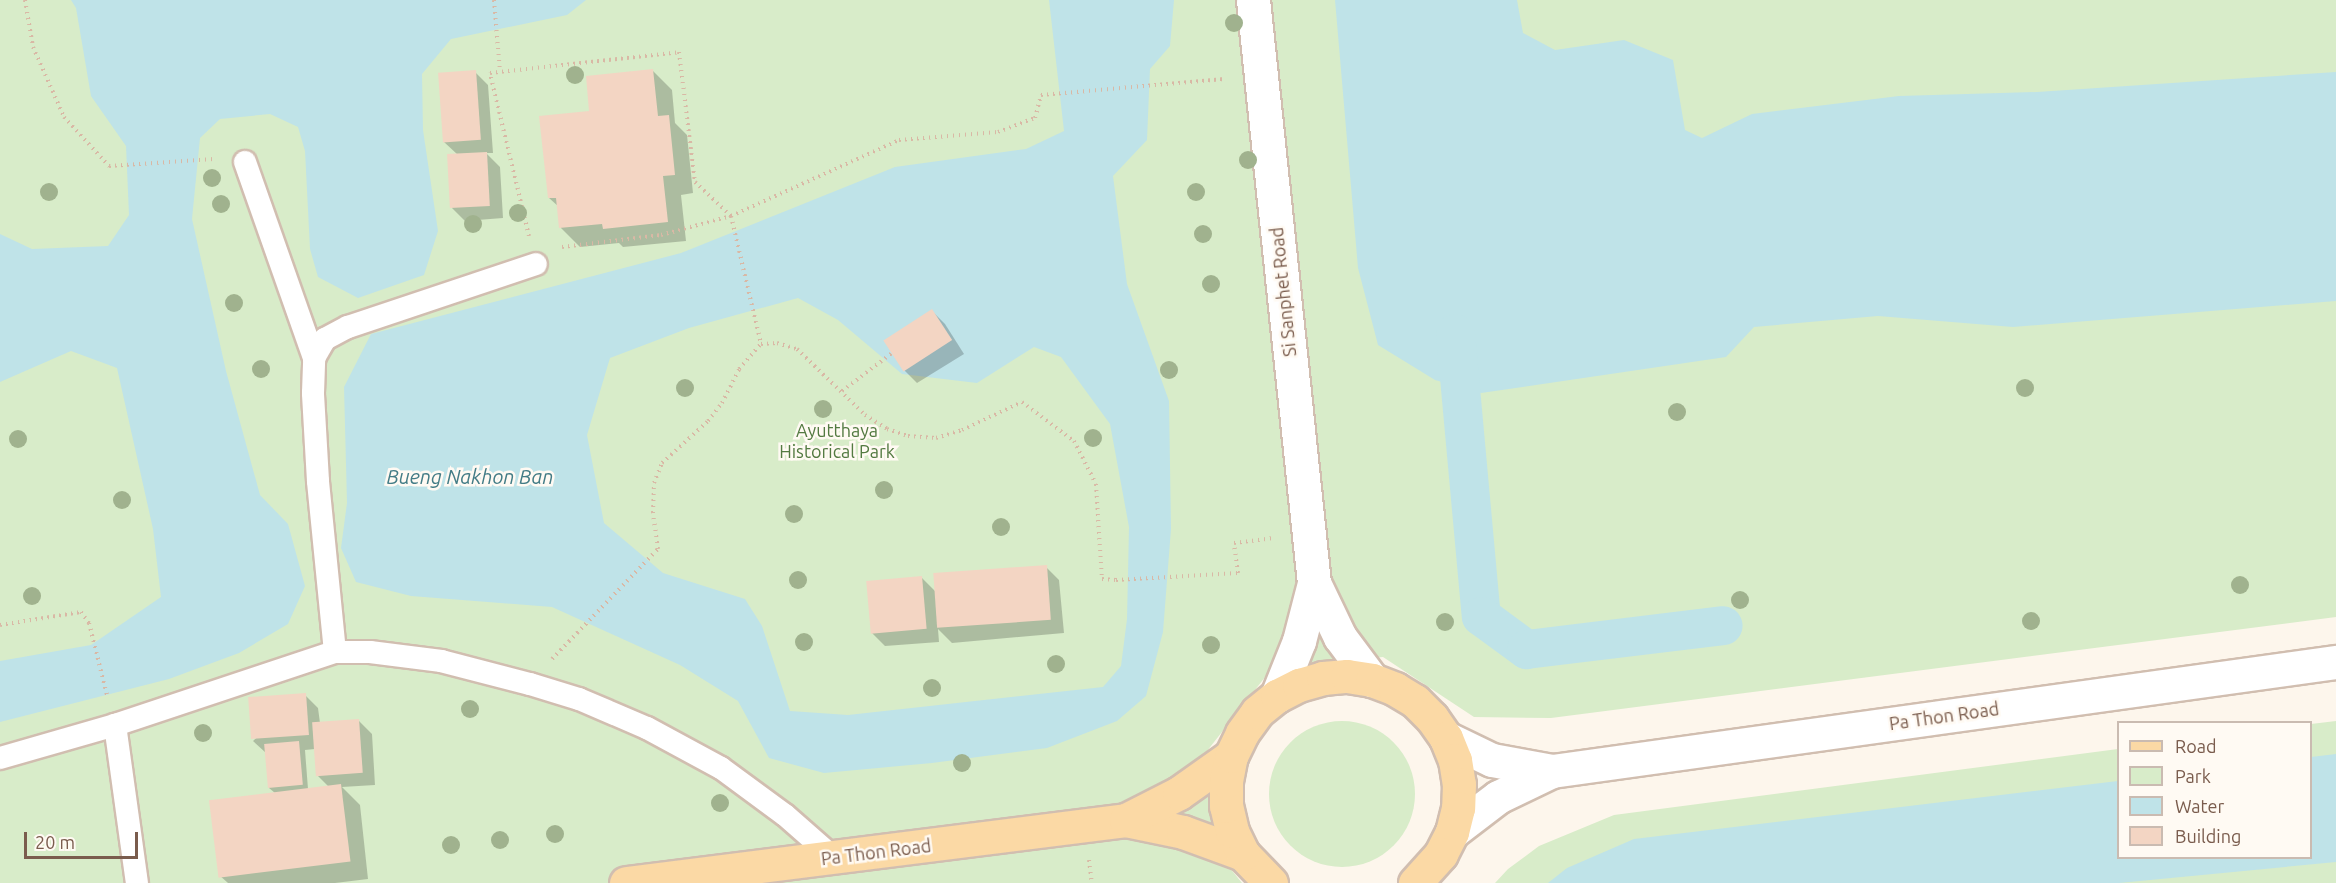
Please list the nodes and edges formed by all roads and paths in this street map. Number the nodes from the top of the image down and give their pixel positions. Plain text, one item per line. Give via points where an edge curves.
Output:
1 (25, 0) edge
2 (494, 0) edge
3 (1253, 0) edge
4 (500, 71) junction
5 (1261, 74) junction
6 (205, 159) dead end
7 (245, 162) dead end
8 (731, 216) junction
9 (536, 264) junction
10 (761, 344) junction
11 (892, 353) dead end
12 (314, 358) junction
13 (842, 391) junction
14 (1309, 535) junction
15 (1314, 583) junction
16 (0, 625) edge
17 (575, 633) dead end
18 (335, 652) junction
19 (2336, 662) edge
20 (1372, 680) junction
21 (1276, 696) junction
22 (108, 697) dead end
23 (115, 725) junction
24 (1446, 738) junction
25 (1231, 756) junction
26 (0, 758) edge
27 (1552, 771) junction
28 (1126, 820) junction
29 (1452, 832) junction
30 (1243, 854) junction
31 (833, 857) junction
32 (137, 883) edge
33 (626, 883) edge
34 (1271, 883) edge
35 (1415, 883) edge

1 - 6 path via 33,47 64,117 109,166
2 - 4 path
3 - 5 street, Si Sanphet Road
4 - 8 path via 679,52 694,182
4 - 9 path via 490,73
5 - 8 path via 1041,95 1035,118 998,132 899,140
5 - 14 street, Si Sanphet Road
7 - 12 lane
8 - 9 path via 661,236 550,249
8 - 10 path
9 - 12 lane via 348,327 325,339
10 - 13 path via 777,343 797,349
10 - 17 path via 739,369 722,403 708,420 662,463 654,483 652,513 658,549
11 - 13 path
12 - 18 lane via 318,481
13 - 14 path via 865,415 887,429 908,436 936,438 1022,402 1074,441 1096,484 1102,579 1238,573 1234,543
14 - 15 street, Si Sanphet Road
15 - 20 street, Si Sanphet Road via 1340,637
15 - 21 street, Si Sanphet Road via 1299,641
16 - 22 path via 81,612 89,624
18 - 23 lane
18 - 31 lane via 441,661 579,699 647,728 721,768 785,815
19 - 27 street, Pa Thon Road
20 - 21 main road via 1323,678
20 - 24 main road via 1415,701
21 - 25 main road via 1252,719
23 - 26 lane
23 - 32 lane
24 - 27 street, Pa Thon Road via 1492,760
24 - 29 main road via 1459,784
25 - 28 main road, Pa Thon Road via 1179,793
25 - 30 main road via 1226,807
27 - 29 street, Pa Thon Road via 1497,797
28 - 30 main road, Pa Thon Road via 1184,832
28 - 31 main road, Pa Thon Road
29 - 35 main road via 1441,854
30 - 34 main road
31 - 33 main road, Pa Thon Road

